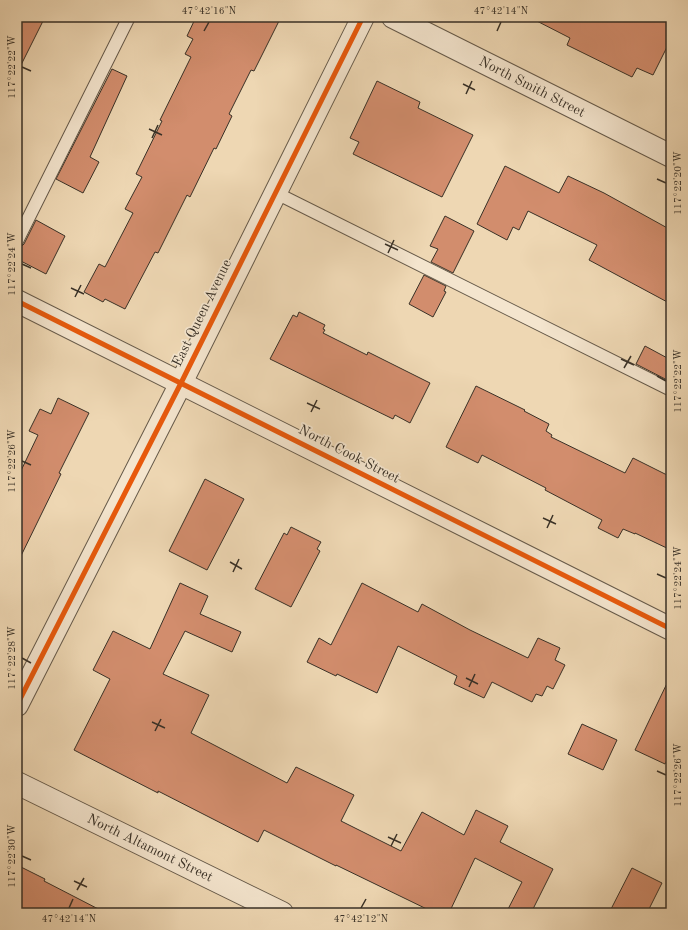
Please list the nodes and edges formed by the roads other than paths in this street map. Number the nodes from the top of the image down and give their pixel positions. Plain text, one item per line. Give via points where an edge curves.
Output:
1 (129, 17) edge
2 (363, 17) edge
3 (393, 17) edge
4 (671, 156) edge
5 (276, 193) junction
6 (17, 241) edge
7 (17, 301) edge
8 (181, 383) junction
9 (671, 390) edge
10 (671, 629) edge
11 (17, 705) edge
12 (17, 783) edge
13 (282, 913) edge

1 - 6 lane
2 - 5 street, East Queen Avenue
3 - 4 street, North Smith Street
5 - 8 street, East Queen Avenue
5 - 9 lane
7 - 8 street, North Cook Street
8 - 10 street, North Cook Street
8 - 11 street, East Queen Avenue
12 - 13 street, North Altamont Street

